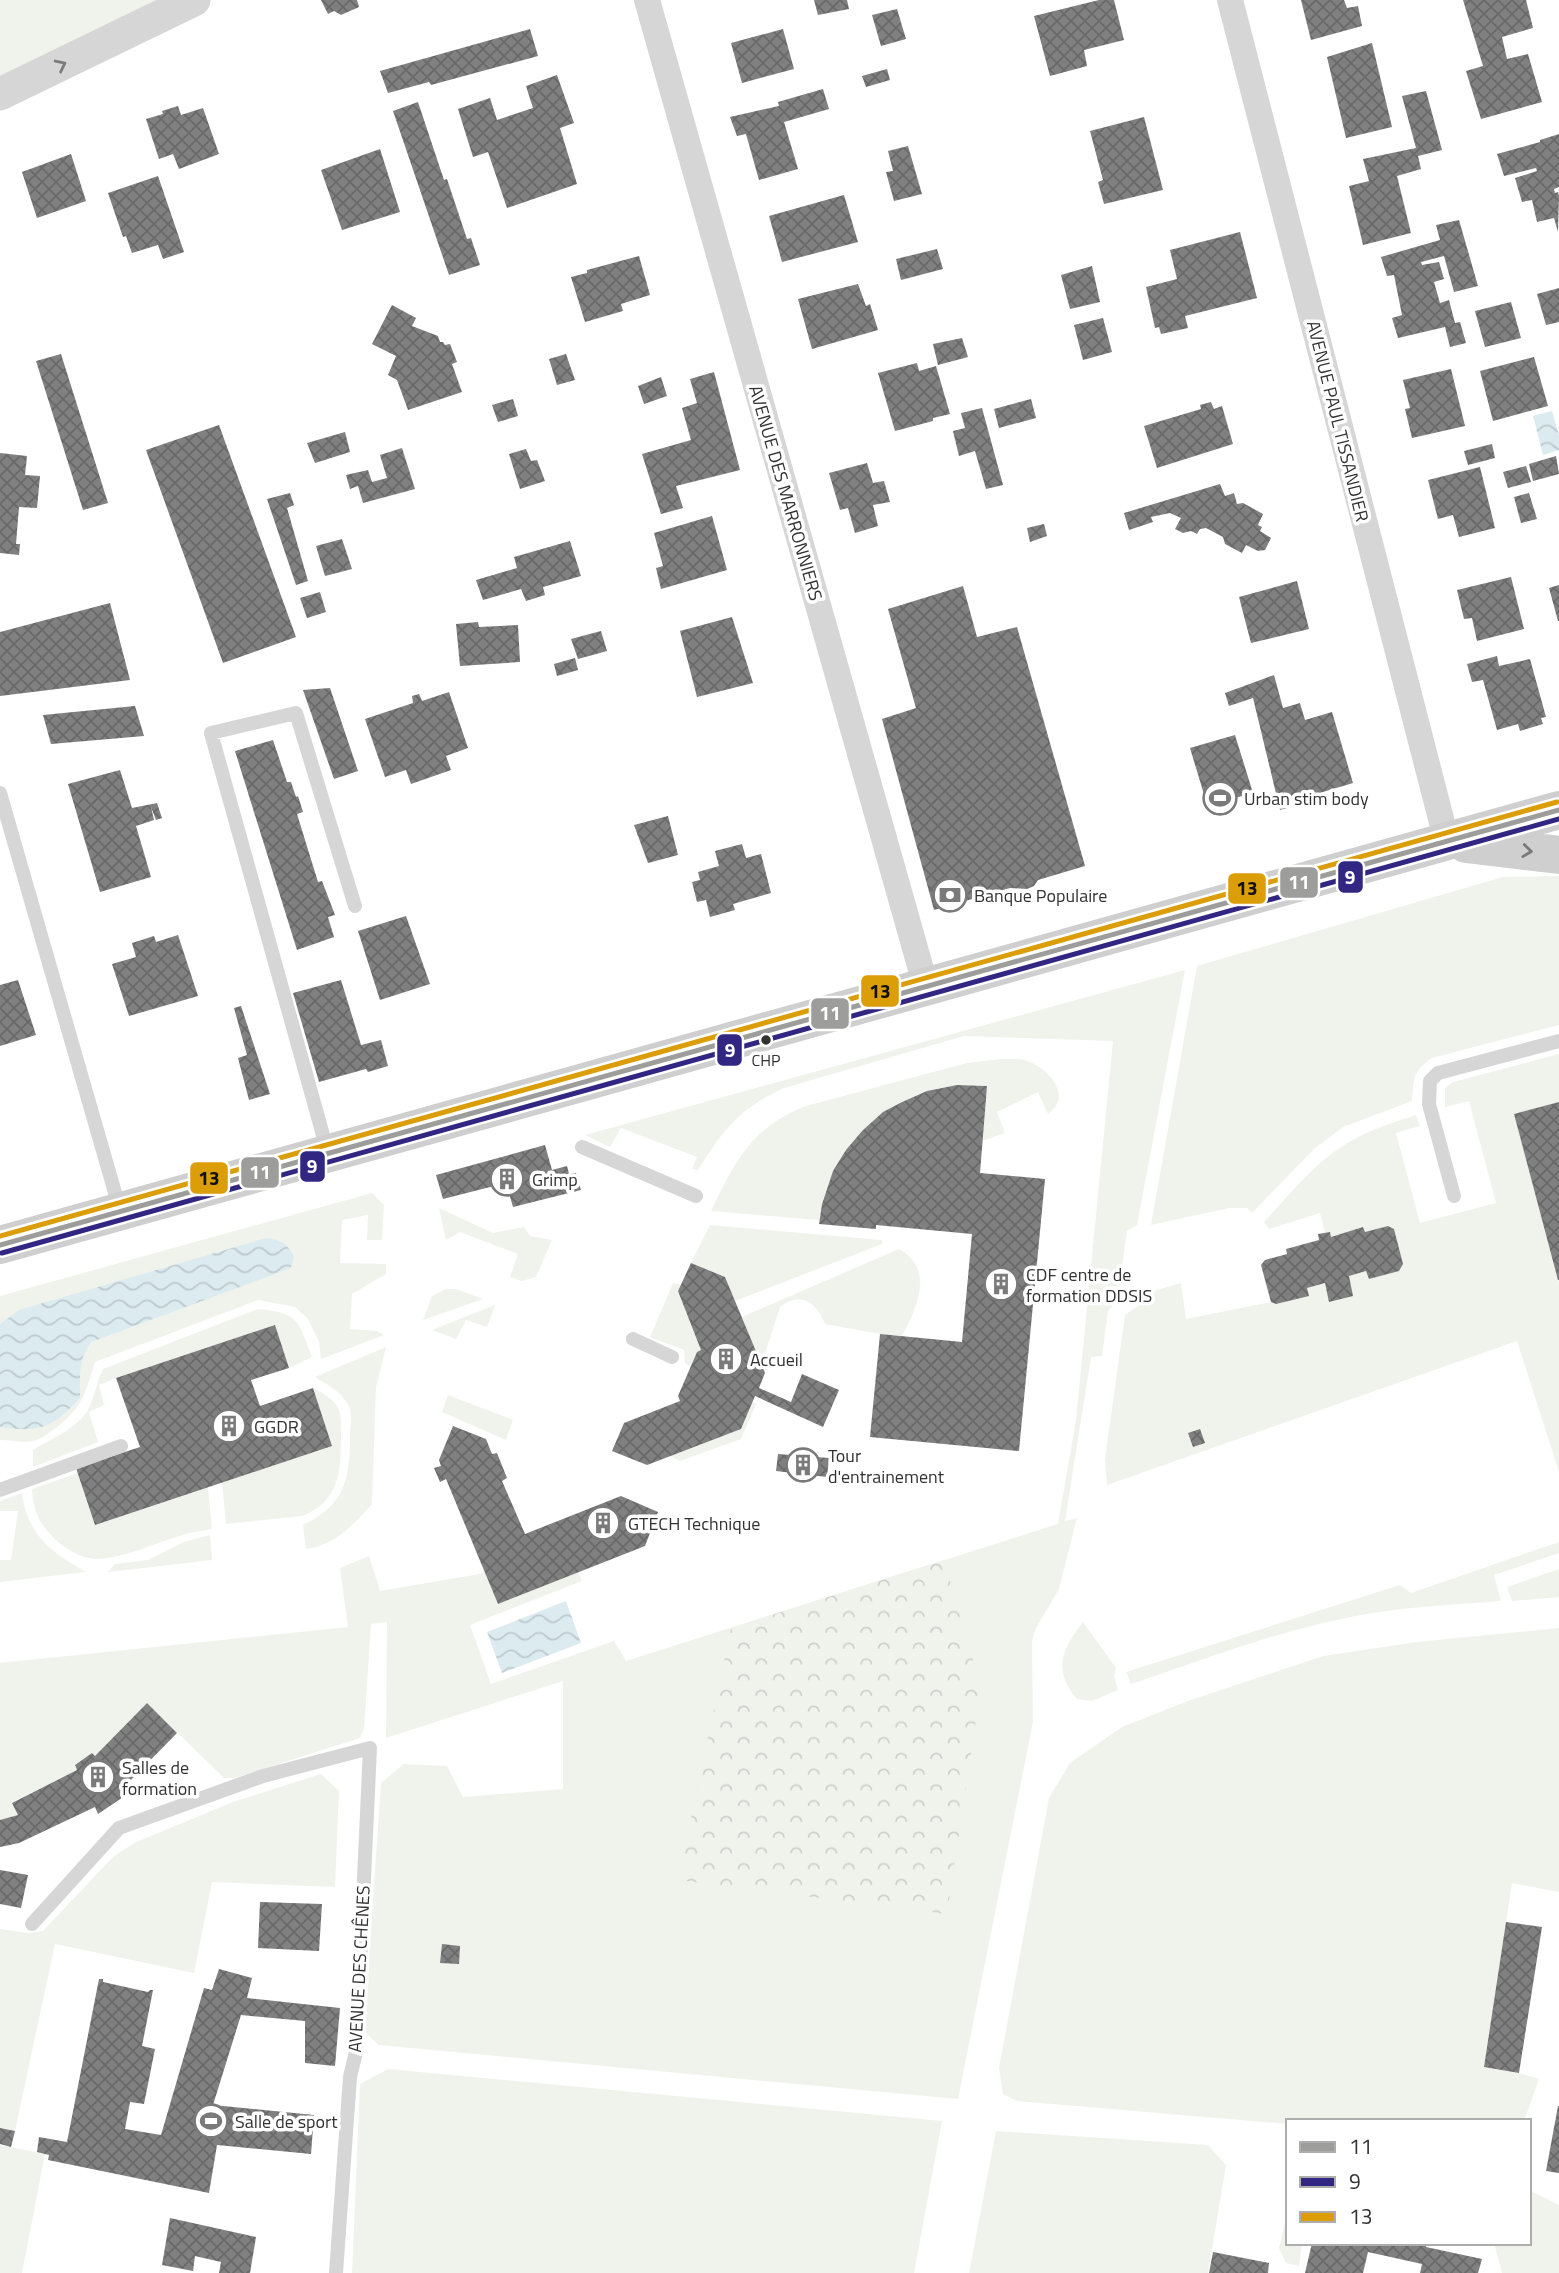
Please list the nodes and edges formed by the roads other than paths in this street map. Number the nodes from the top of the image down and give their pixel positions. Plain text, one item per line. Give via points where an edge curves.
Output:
1 (194, 0) edge
2 (648, 0) edge
3 (1230, 0) edge
4 (0, 94) edge
5 (0, 793) edge
6 (1559, 810) edge
7 (1447, 842) junction
8 (1559, 855) edge
9 (355, 906) dead end
10 (926, 987) junction
11 (1559, 1041) edge
12 (582, 1147) dead end
13 (328, 1154) junction
14 (696, 1196) dead end
15 (1454, 1196) dead end
16 (120, 1212) junction
17 (0, 1245) edge
18 (633, 1339) dead end
19 (672, 1357) dead end
20 (121, 1446) dead end
21 (0, 1490) edge
22 (32, 1924) dead end
23 (336, 2273) edge

4 -> 1 street
2 - 10 street, AVENUE DES MARRONNIERS
3 - 7 street, AVENUE PAUL TISSANDIER
5 - 16 lane
6 - 7 main road
7 -> 8 main road
7 - 10 main road
9 - 13 lane via 296,713 211,733
10 - 13 main road
11 - 15 lane via 1438,1073 1430,1081 1429,1104
12 - 14 lane
13 - 16 main road
16 - 17 main road
18 - 19 lane
20 - 21 lane
22 - 23 lane, AVENUE DES CHÊNES via 119,1828 263,1776 370,1748 356,2052 350,2077

